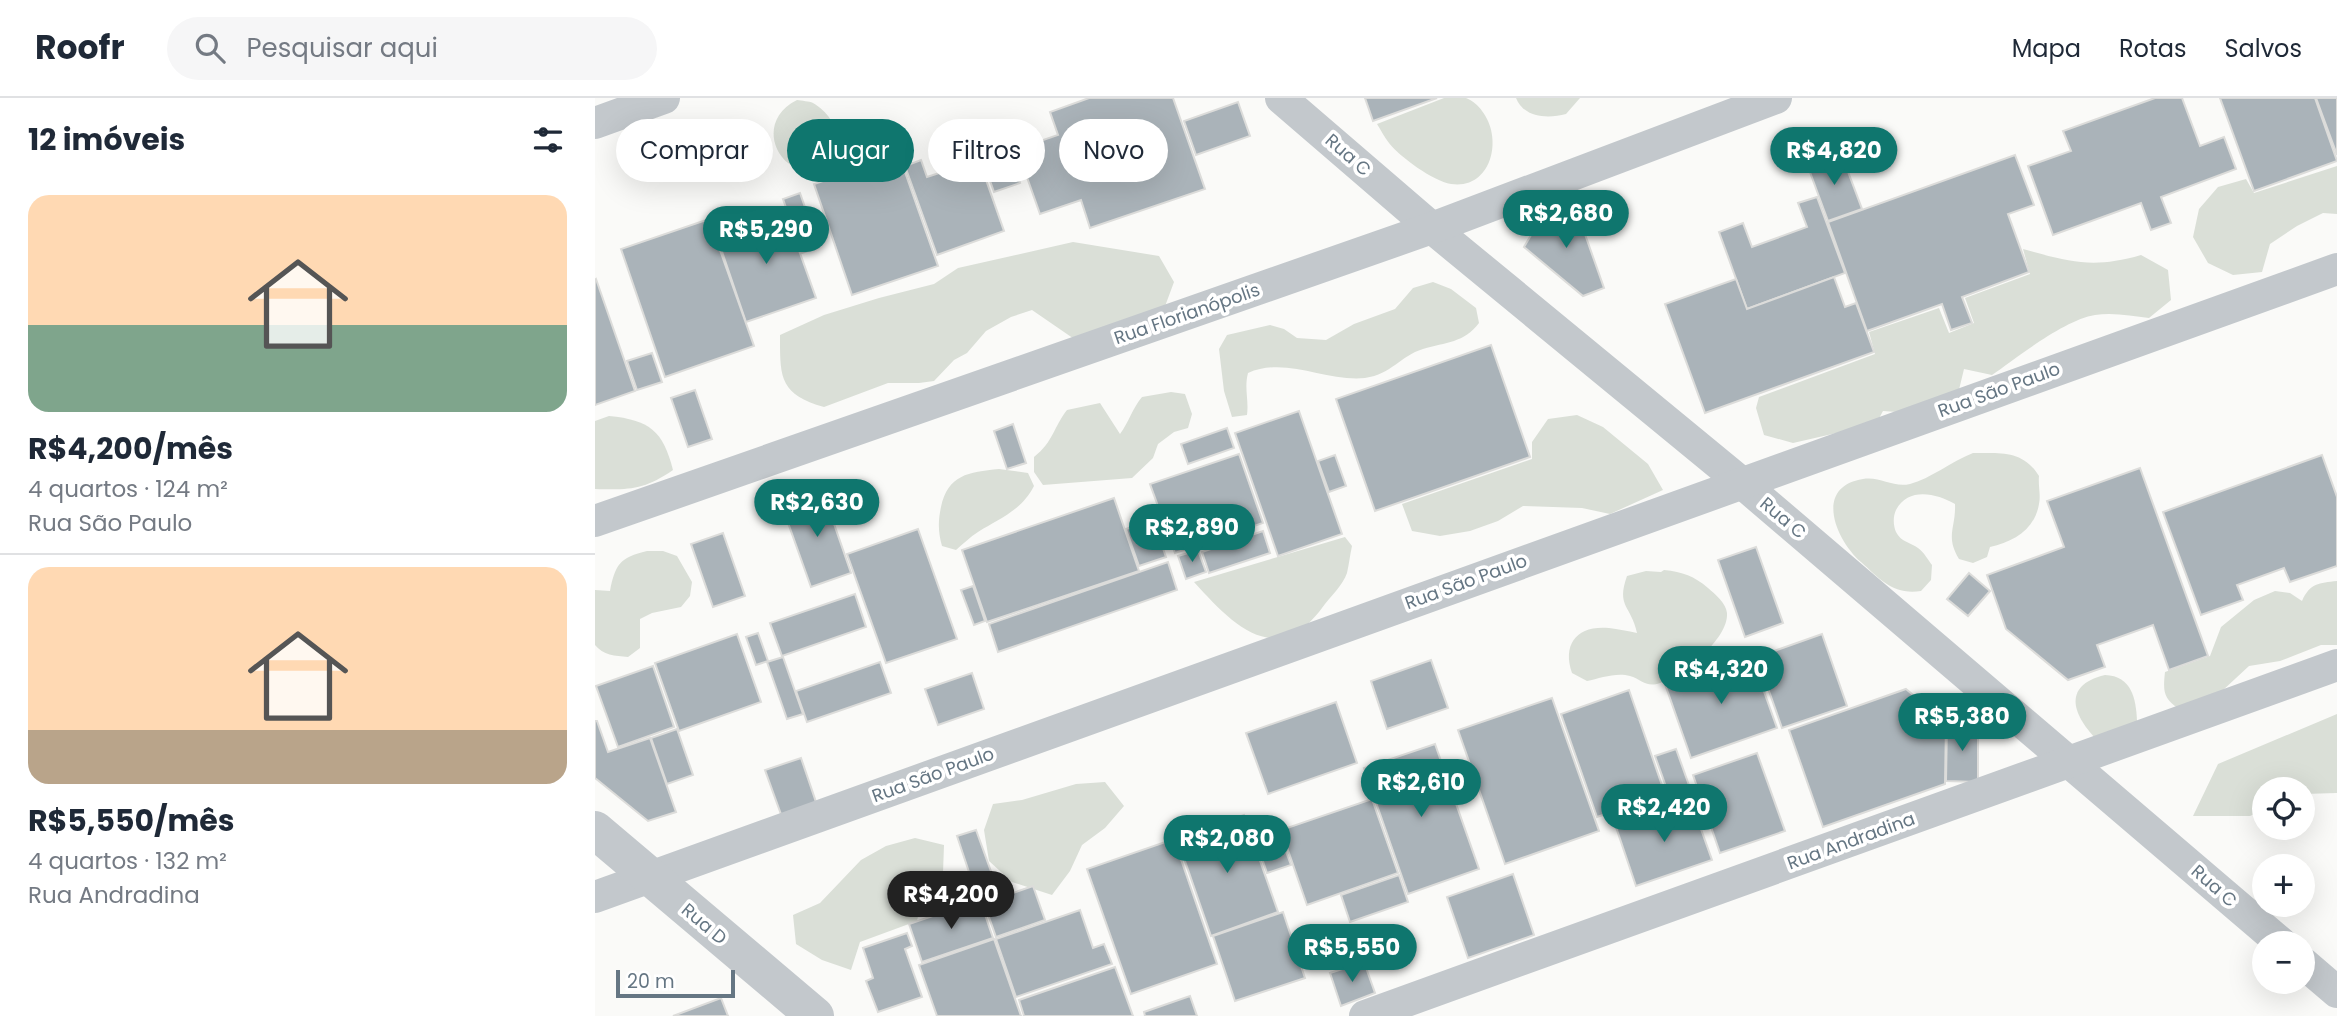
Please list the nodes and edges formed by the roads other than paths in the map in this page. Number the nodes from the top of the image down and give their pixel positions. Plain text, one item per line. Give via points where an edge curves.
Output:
1 (664, 98) edge
2 (1281, 98) edge
3 (1776, 98) edge
4 (595, 123) edge
5 (1433, 228) junction
6 (2337, 268) edge
7 (1742, 483) junction
8 (595, 521) edge
9 (2337, 665) edge
10 (2069, 762) junction
11 (595, 830) edge
12 (649, 877) junction
13 (595, 897) edge
14 (2267, 931) edge
15 (2315, 973) edge
16 (2337, 992) edge
17 (815, 1016) edge
18 (1365, 1016) edge

1 - 4 street
2 - 5 street, Rua C
3 - 5 street, Rua Florianópolis
5 - 7 street, Rua C
5 - 8 street, Rua Florianópolis
6 - 7 street, Rua São Paulo
7 - 10 street, Rua C
7 - 12 street, Rua São Paulo
9 - 10 street, Rua Andradina
10 - 14 street, Rua C
10 - 18 street, Rua Andradina
11 - 12 street, Rua D
12 - 13 street, Rua São Paulo
12 - 17 street, Rua D
15 - 16 street

